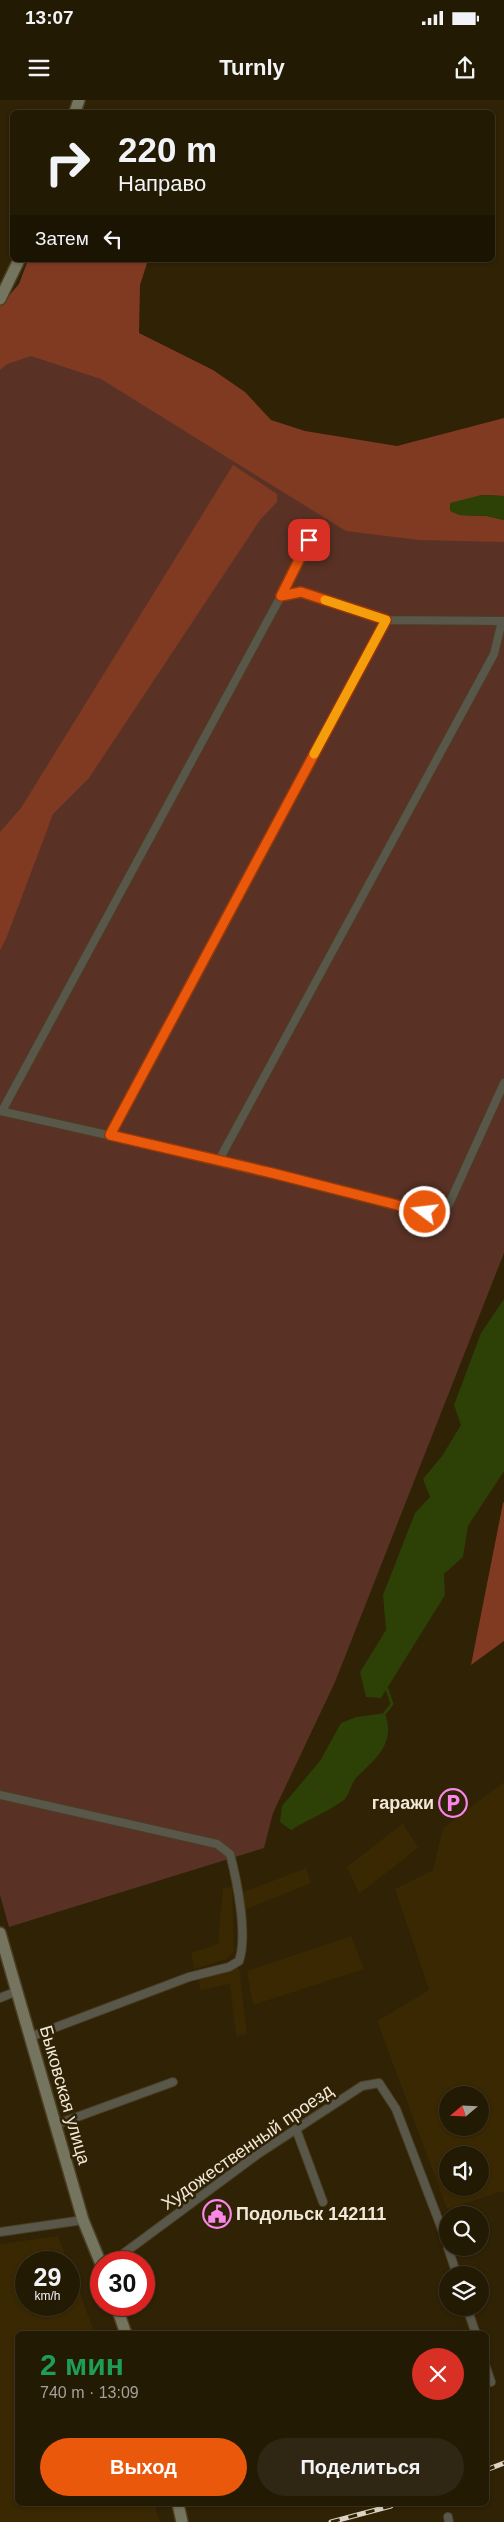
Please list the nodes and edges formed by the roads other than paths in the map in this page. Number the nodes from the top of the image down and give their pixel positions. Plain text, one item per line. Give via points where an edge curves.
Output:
1 (18, 262) edge
2 (0, 299) edge
3 (309, 540) dead end
4 (281, 596) junction
5 (386, 620) junction
6 (503, 621) edge
7 (504, 1083) edge
8 (1, 1111) edge
9 (110, 1135) junction
10 (219, 1160) junction
11 (0, 1795) edge
12 (0, 1933) edge
13 (17, 1991) junction
14 (0, 1998) edge
15 (30, 2037) junction
16 (173, 2082) dead end
17 (55, 2125) junction
18 (296, 2129) junction
19 (323, 2202) dead end
20 (83, 2220) junction
21 (439, 2222) edge
22 (0, 2232) edge
23 (96, 2251) edge
24 (127, 2251) edge
25 (120, 2316) edge
26 (470, 2316) edge
27 (125, 2331) edge
28 (475, 2331) edge
29 (489, 2376) edge
30 (491, 2382) dead end
31 (178, 2506) edge
32 (182, 2522) edge

1 - 2 street
3 - 4 street
4 - 5 street via 301,592
4 - 8 street
5 - 6 street
5 - 9 street
6 - 10 street via 494,654
7 - 10 street via 450,1204 425,1212
8 - 9 street
9 - 10 street
11 - 15 street via 218,1844 230,1854 241,1917 241,1955 239,1961 229,1967 189,1978
12 - 13 street, Быковская улица
13 - 14 street
13 - 15 street, Быковская улица
15 - 17 street, Быковская улица
16 - 17 street
17 - 20 street, Быковская улица
18 - 19 street
18 - 21 street, Художественный проезд via 362,2086 378,2083 396,2109
18 - 24 street, Художественный проезд
20 - 22 street
20 - 23 street, Быковская улица
25 - 27 street
26 - 28 street
29 - 30 street
31 - 32 street

